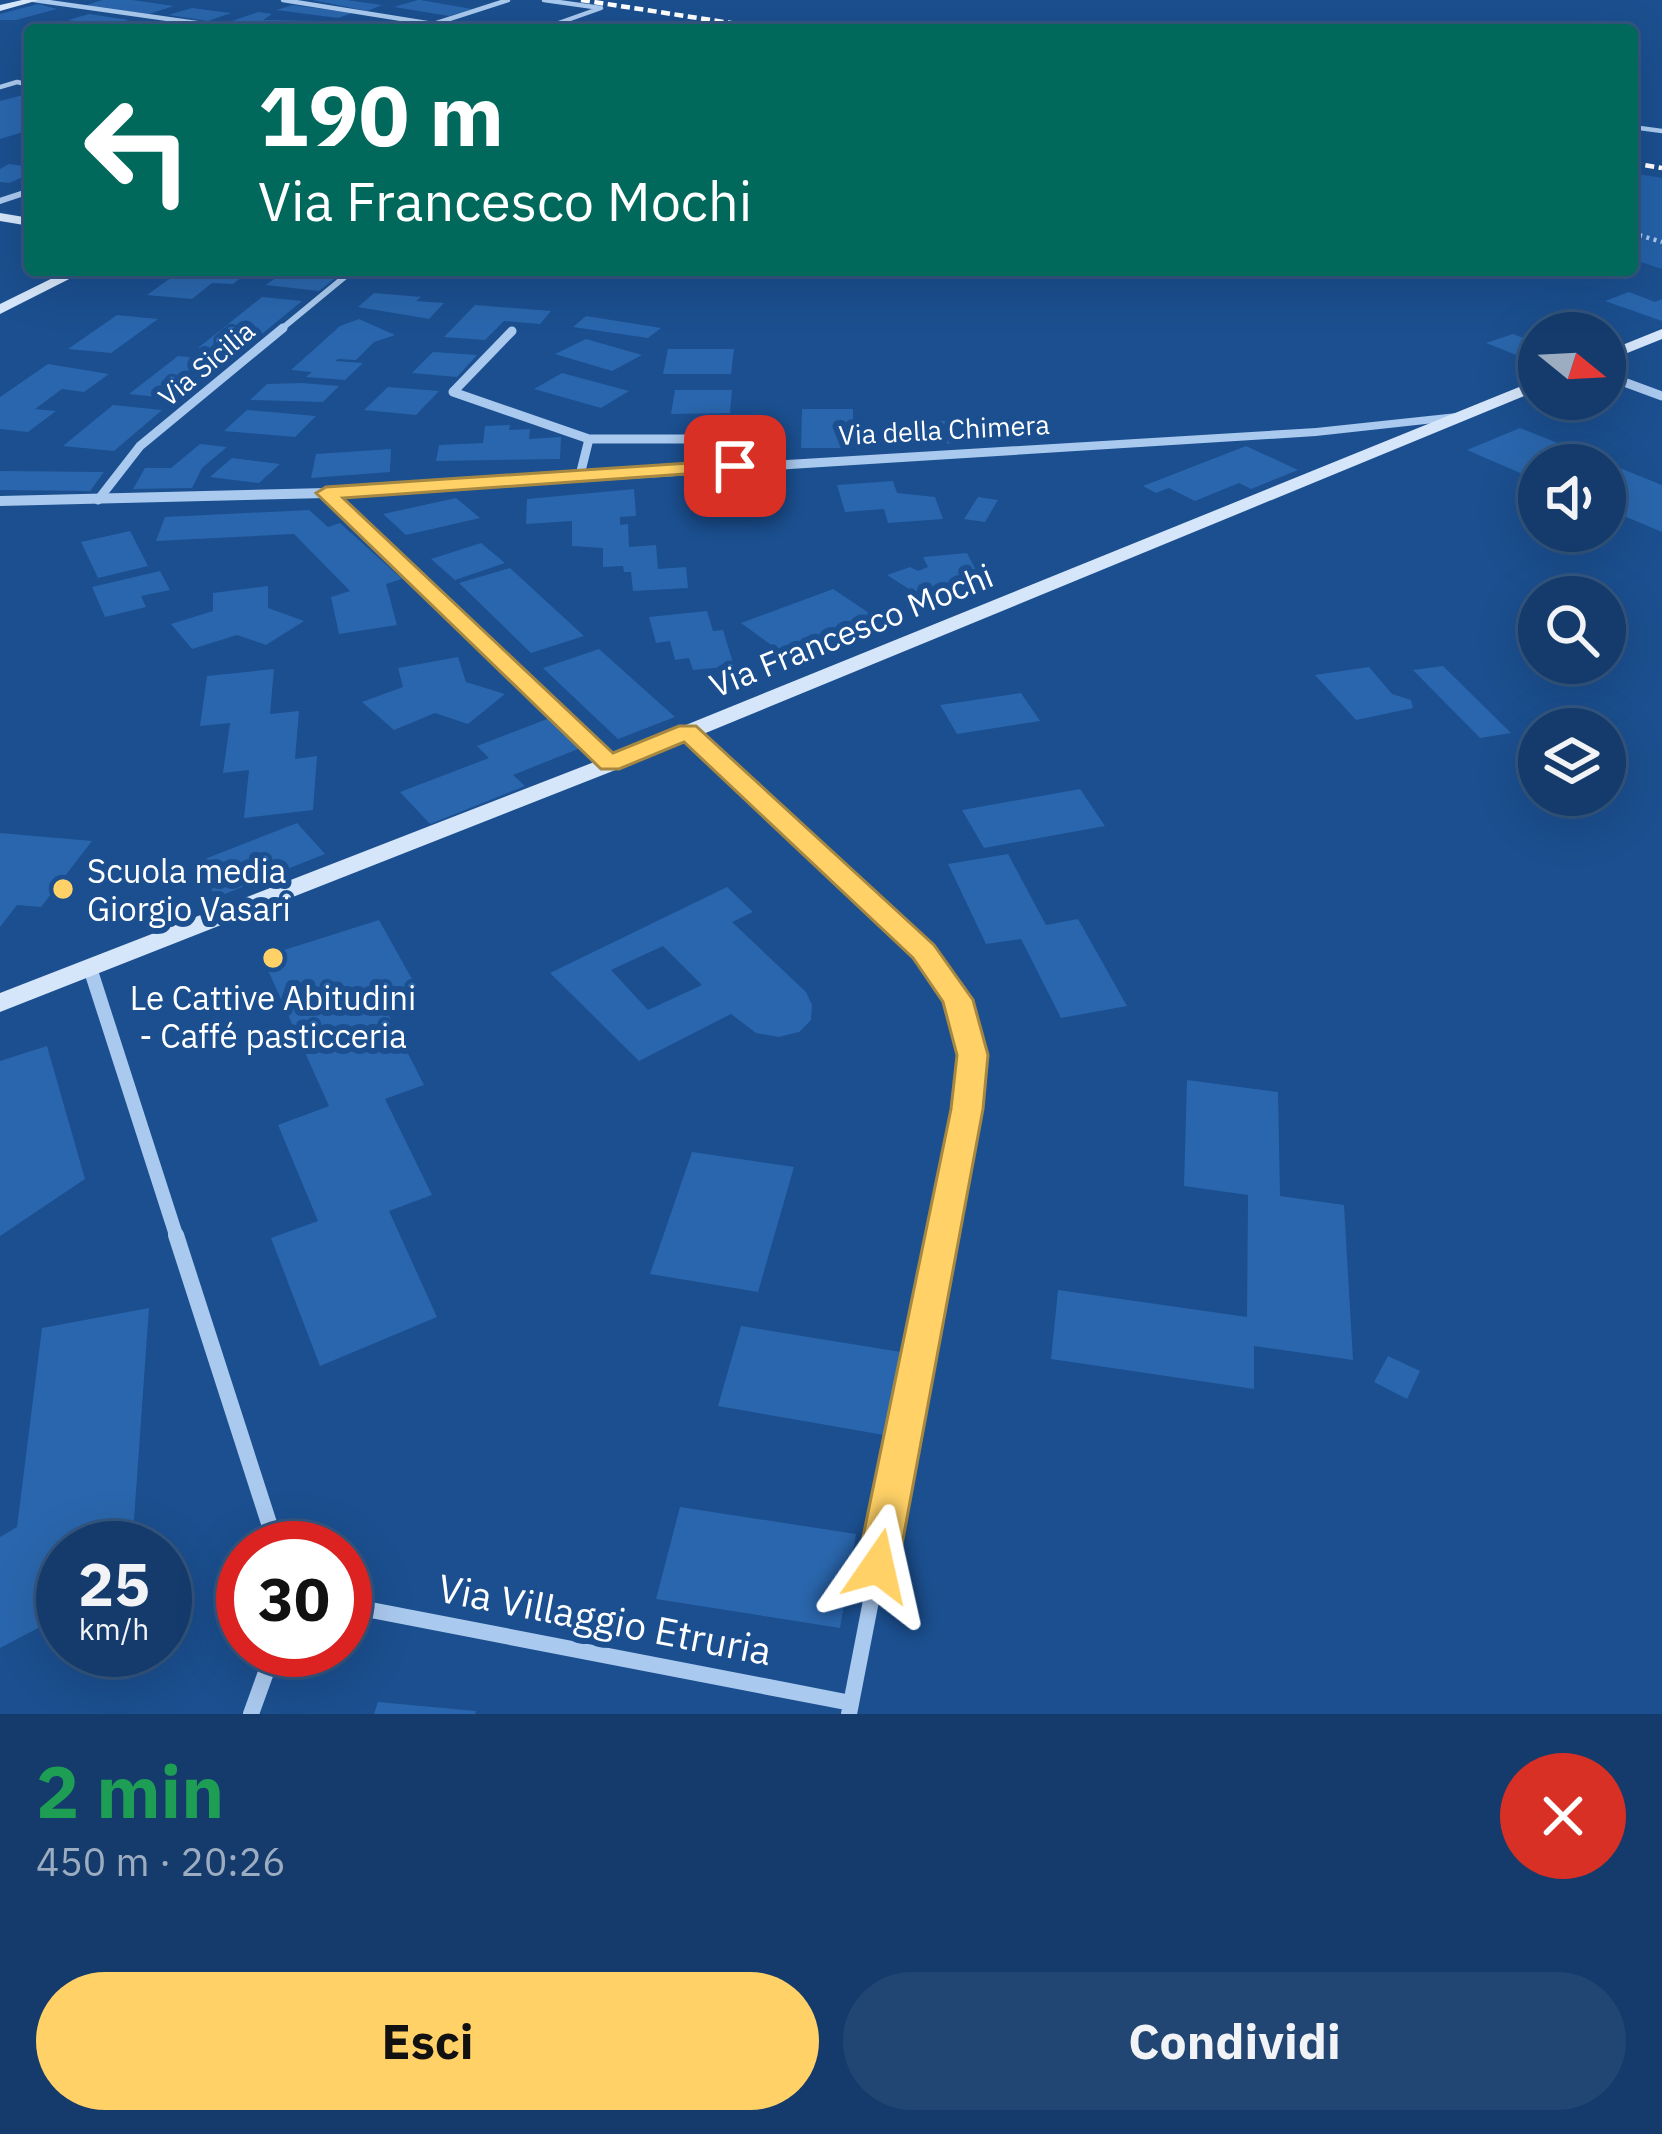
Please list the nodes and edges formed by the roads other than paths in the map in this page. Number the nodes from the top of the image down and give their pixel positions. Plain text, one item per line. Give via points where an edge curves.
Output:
1 (34, 0) edge
2 (283, 0) edge
3 (508, 0) edge
4 (544, 0) edge
5 (0, 8) edge
6 (204, 24) edge
7 (433, 24) joint
8 (556, 24) edge
9 (68, 276) edge
10 (347, 276) edge
11 (0, 310) edge
12 (512, 331) dead end
13 (1662, 334) edge
14 (1626, 349) edge
15 (1626, 383) edge
16 (1518, 392) edge
17 (1662, 396) edge
18 (1457, 417) junction
19 (1316, 432) junction
20 (589, 439) junction
21 (1362, 457) junction
22 (735, 466) junction
23 (580, 475) junction
24 (326, 493) junction
25 (98, 500) junction
26 (0, 501) edge
27 (687, 731) junction
28 (610, 764) junction
29 (91, 968) junction
30 (0, 1004) edge
31 (268, 1521) edge
32 (372, 1611) edge
33 (264, 1677) edge
34 (850, 1708) edge
35 (251, 1714) edge

1 - 5 main road
1 - 6 street
2 - 7 street
3 - 7 street
4 - 8 street via 601,8
9 - 11 main road
10 - 25 street, Via Sicilia via 140,446
12 - 20 street via 453,392
13 - 14 main road
15 - 17 street
16 - 18 main road, Via Francesco Mochi
18 - 19 street, Via della Chimera
18 - 21 main road, Via Francesco Mochi
19 - 21 street via 1352,443
19 - 22 street, Via della Chimera
20 - 22 street via 738,439
20 - 23 street
21 - 27 main road, Via Francesco Mochi
22 - 23 street, Via della Chimera
23 - 24 street, Via della Chimera
24 - 25 street, Via della Chimera
24 - 28 street
25 - 26 street, Via della Chimera
27 - 28 main road, Via Francesco Mochi
27 - 34 street, Via Villaggio Etruria via 924,952 958,1000 970,1038 967,1109
28 - 29 main road, Via Francesco Mochi
29 - 30 main road, Via Francesco Mochi
29 - 31 street
32 - 34 street, Via Villaggio Etruria
33 - 35 street

